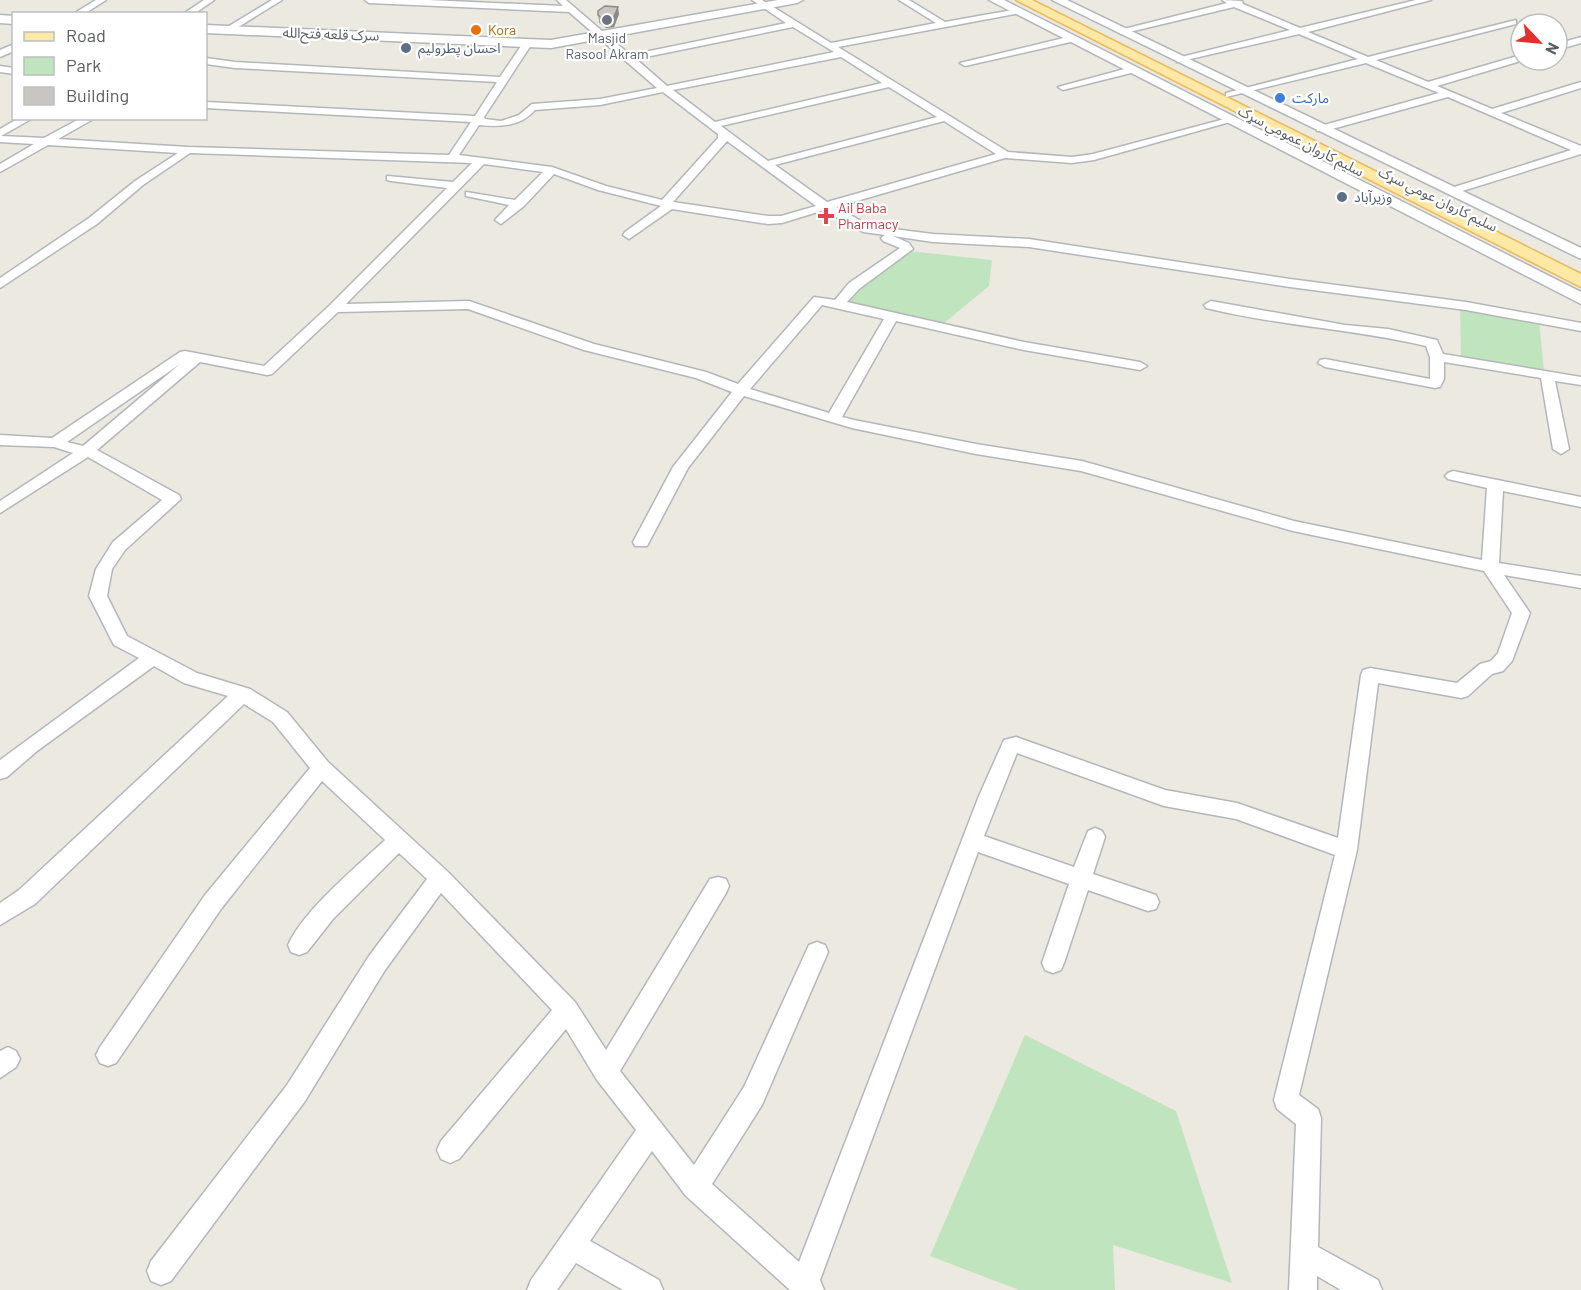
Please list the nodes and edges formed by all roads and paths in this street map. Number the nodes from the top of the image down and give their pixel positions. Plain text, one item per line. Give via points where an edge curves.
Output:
1 (102, 0) edge
2 (210, 0) edge
3 (278, 0) edge
4 (369, 0) edge
5 (561, 0) edge
6 (797, 0) edge
7 (903, 0) edge
8 (995, 0) edge
9 (1038, 0) edge
10 (1059, 0) edge
11 (1253, 0) edge
12 (1427, 0) edge
13 (763, 2) edge
14 (1231, 2) edge
15 (1018, 5) edge
16 (572, 9) junction
17 (81, 12) edge
18 (190, 12) edge
19 (1509, 23) edge
20 (794, 24) junction
21 (943, 24) junction
22 (229, 29) junction
23 (208, 31) edge
24 (1121, 31) junction
25 (1300, 31) junction
26 (602, 34) junction
27 (1072, 39) junction
28 (528, 42) junction
29 (830, 46) junction
30 (840, 54) junction
31 (628, 58) junction
32 (1180, 60) junction
33 (1368, 60) junction
34 (207, 61) edge
35 (1509, 61) edge
36 (965, 63) dead end
37 (1132, 70) junction
38 (505, 80) junction
39 (889, 84) junction
40 (1428, 85) junction
41 (1581, 85) edge
42 (1063, 87) dead end
43 (666, 90) junction
44 (1236, 93) junction
45 (1448, 94) junction
46 (207, 105) edge
47 (1492, 112) junction
48 (945, 118) junction
49 (24, 120) edge
50 (86, 120) edge
51 (479, 120) junction
52 (1232, 120) junction
53 (718, 129) junction
54 (1322, 129) junction
55 (0, 133) edge
56 (0, 139) edge
57 (46, 142) junction
58 (188, 150) junction
59 (1581, 150) edge
60 (1005, 156) junction
61 (453, 158) junction
62 (481, 160) junction
63 (768, 164) junction
64 (1350, 166) junction
65 (0, 169) edge
66 (552, 171) junction
67 (1333, 171) junction
68 (391, 178) dead end
69 (457, 186) junction
70 (1452, 191) junction
71 (470, 194) dead end
72 (520, 204) junction
73 (667, 205) junction
74 (824, 205) junction
75 (1469, 219) junction
76 (501, 220) dead end
77 (867, 229) junction
78 (629, 235) dead end
79 (1581, 254) edge
80 (1581, 269) edge
81 (1581, 281) edge
82 (0, 284) edge
83 (1581, 299) edge
84 (839, 303) junction
85 (1211, 305) dead end
86 (335, 308) junction
87 (893, 315) junction
88 (1581, 327) edge
89 (198, 357) junction
90 (1437, 357) junction
91 (1324, 363) dead end
92 (1140, 366) dead end
93 (1547, 375) junction
94 (1581, 381) edge
95 (741, 390) junction
96 (833, 419) junction
97 (0, 440) edge
98 (55, 443) junction
99 (1561, 449) dead end
100 (87, 451) junction
101 (1453, 476) dead end
102 (1495, 485) junction
103 (1581, 502) edge
104 (0, 508) edge
105 (641, 542) dead end
106 (1490, 567) junction
107 (1581, 582) edge
108 (154, 657) junction
109 (243, 694) junction
110 (321, 768) junction
111 (0, 771) edge
112 (1095, 837) dead end
113 (398, 840) junction
114 (972, 841) junction
115 (1347, 850) junction
116 (440, 878) junction
117 (1079, 878) junction
118 (718, 886) dead end
119 (1148, 902) dead end
120 (2, 911) edge
121 (299, 945) dead end
122 (817, 952) dead end
123 (1053, 963) dead end
124 (567, 1010) junction
125 (108, 1056) dead end
126 (606, 1072) junction
127 (651, 1130) junction
128 (450, 1150) dead end
129 (695, 1186) junction
130 (572, 1246) junction
131 (1303, 1254) junction
132 (161, 1271) dead end
133 (807, 1288) edge
134 (542, 1290) edge
135 (649, 1290) edge
136 (1303, 1290) edge
137 (1368, 1290) edge

1 - 17 street
2 - 18 street
3 - 22 street
4 - 16 street
5 - 16 street
6 - 13 street, سرک قلعه فتح‌الله
7 - 21 street
8 - 15 street
9 - 44 main road, سلیم کاروان عومي سړک
10 - 24 street
11 - 14 street
12 - 25 street
13 - 20 street
13 - 26 street, سرک قلعه فتح‌الله
14 - 24 street
14 - 25 street
15 - 21 street
15 - 27 street
15 - 64 main road, سلیم کاروان عمومي سړک
16 - 26 street
19 - 33 street
20 - 29 street
20 - 31 street
21 - 29 street
22 - 23 street, سرک قلعه فتح‌الله
22 - 28 street, سرک قلعه فتح‌الله
24 - 32 street
25 - 32 street
25 - 33 street
26 - 28 street, سرک قلعه فتح‌الله via 566,43
26 - 31 street
27 - 36 street
27 - 37 street
28 - 38 street
29 - 30 street
30 - 39 street
30 - 43 street
31 - 43 street
32 - 44 street
33 - 40 street
33 - 44 street
34 - 38 street
35 - 40 street
37 - 42 street
37 - 52 street
38 - 51 street
39 - 48 street
39 - 53 street
40 - 45 street
41 - 47 street
43 - 51 street via 600,102 532,107 523,117 502,124
43 - 53 street
44 - 54 street
44 - 75 main road, سلیم کاروان عومي سړک
45 - 47 street
45 - 54 street
46 - 51 street
47 - 59 street
48 - 60 street
48 - 63 street
49 - 55 street
50 - 57 street
51 - 61 street
52 - 60 street via 1094,158
52 - 67 street
53 - 63 street
53 - 73 street via 723,140
54 - 70 street
56 - 57 street
57 - 58 street
57 - 65 street
58 - 61 street
58 - 82 street
59 - 70 street
60 - 74 street
61 - 62 street
62 - 66 street
62 - 69 street
63 - 74 street
64 - 67 main road
64 - 75 main road, سلیم کاروان عمومي سړک
66 - 72 street
66 - 73 street
67 - 83 street
68 - 69 street
69 - 86 street
70 - 79 street
71 - 72 street
72 - 76 street
73 - 74 street via 768,220
73 - 78 street
74 - 77 street
75 - 80 main road, سلیم کاروان عومي سړک
75 - 81 main road, سلیم کاروان عمومي سړک
77 - 84 street via 907,249 854,286
77 - 88 street via 933,238 1029,243 1466,306
84 - 87 street
84 - 95 street via 819,300
85 - 90 street via 1432,342
86 - 89 street via 267,371
86 - 95 street via 469,305 589,347 701,375
87 - 92 street via 1024,346
87 - 96 street
89 - 98 street via 182,356
89 - 100 street
90 - 91 street via 1435,384
90 - 93 street
93 - 94 street
93 - 99 street
95 - 96 street
95 - 105 street via 681,466
96 - 106 street via 1082,466 1293,526
97 - 98 street
98 - 100 street
100 - 104 street
100 - 108 street via 172,499 119,546 104,570 99,596 120,640
101 - 102 street
102 - 103 street
102 - 106 street
106 - 107 street
106 - 115 street via 1521,613 1506,656 1497,666 1486,669 1461,691 1370,675
108 - 109 street via 191,678
108 - 111 street
109 - 110 street via 280,717
109 - 120 street via 27,897
110 - 113 street
110 - 125 street via 213,902
112 - 117 street
113 - 116 street
113 - 121 street via 325,912
114 - 115 street via 1009,748 1016,745 1164,798 1237,811
114 - 117 street
114 - 133 street
115 - 131 street via 1286,1100 1309,1118
116 - 124 street
116 - 132 street via 377,963 296,1093
117 - 119 street
117 - 123 street
118 - 126 street
122 - 129 street via 753,1096
124 - 126 street
124 - 128 street
126 - 127 street
127 - 129 street
127 - 130 street
129 - 133 street
130 - 134 street
130 - 135 street
131 - 136 street
131 - 137 street

